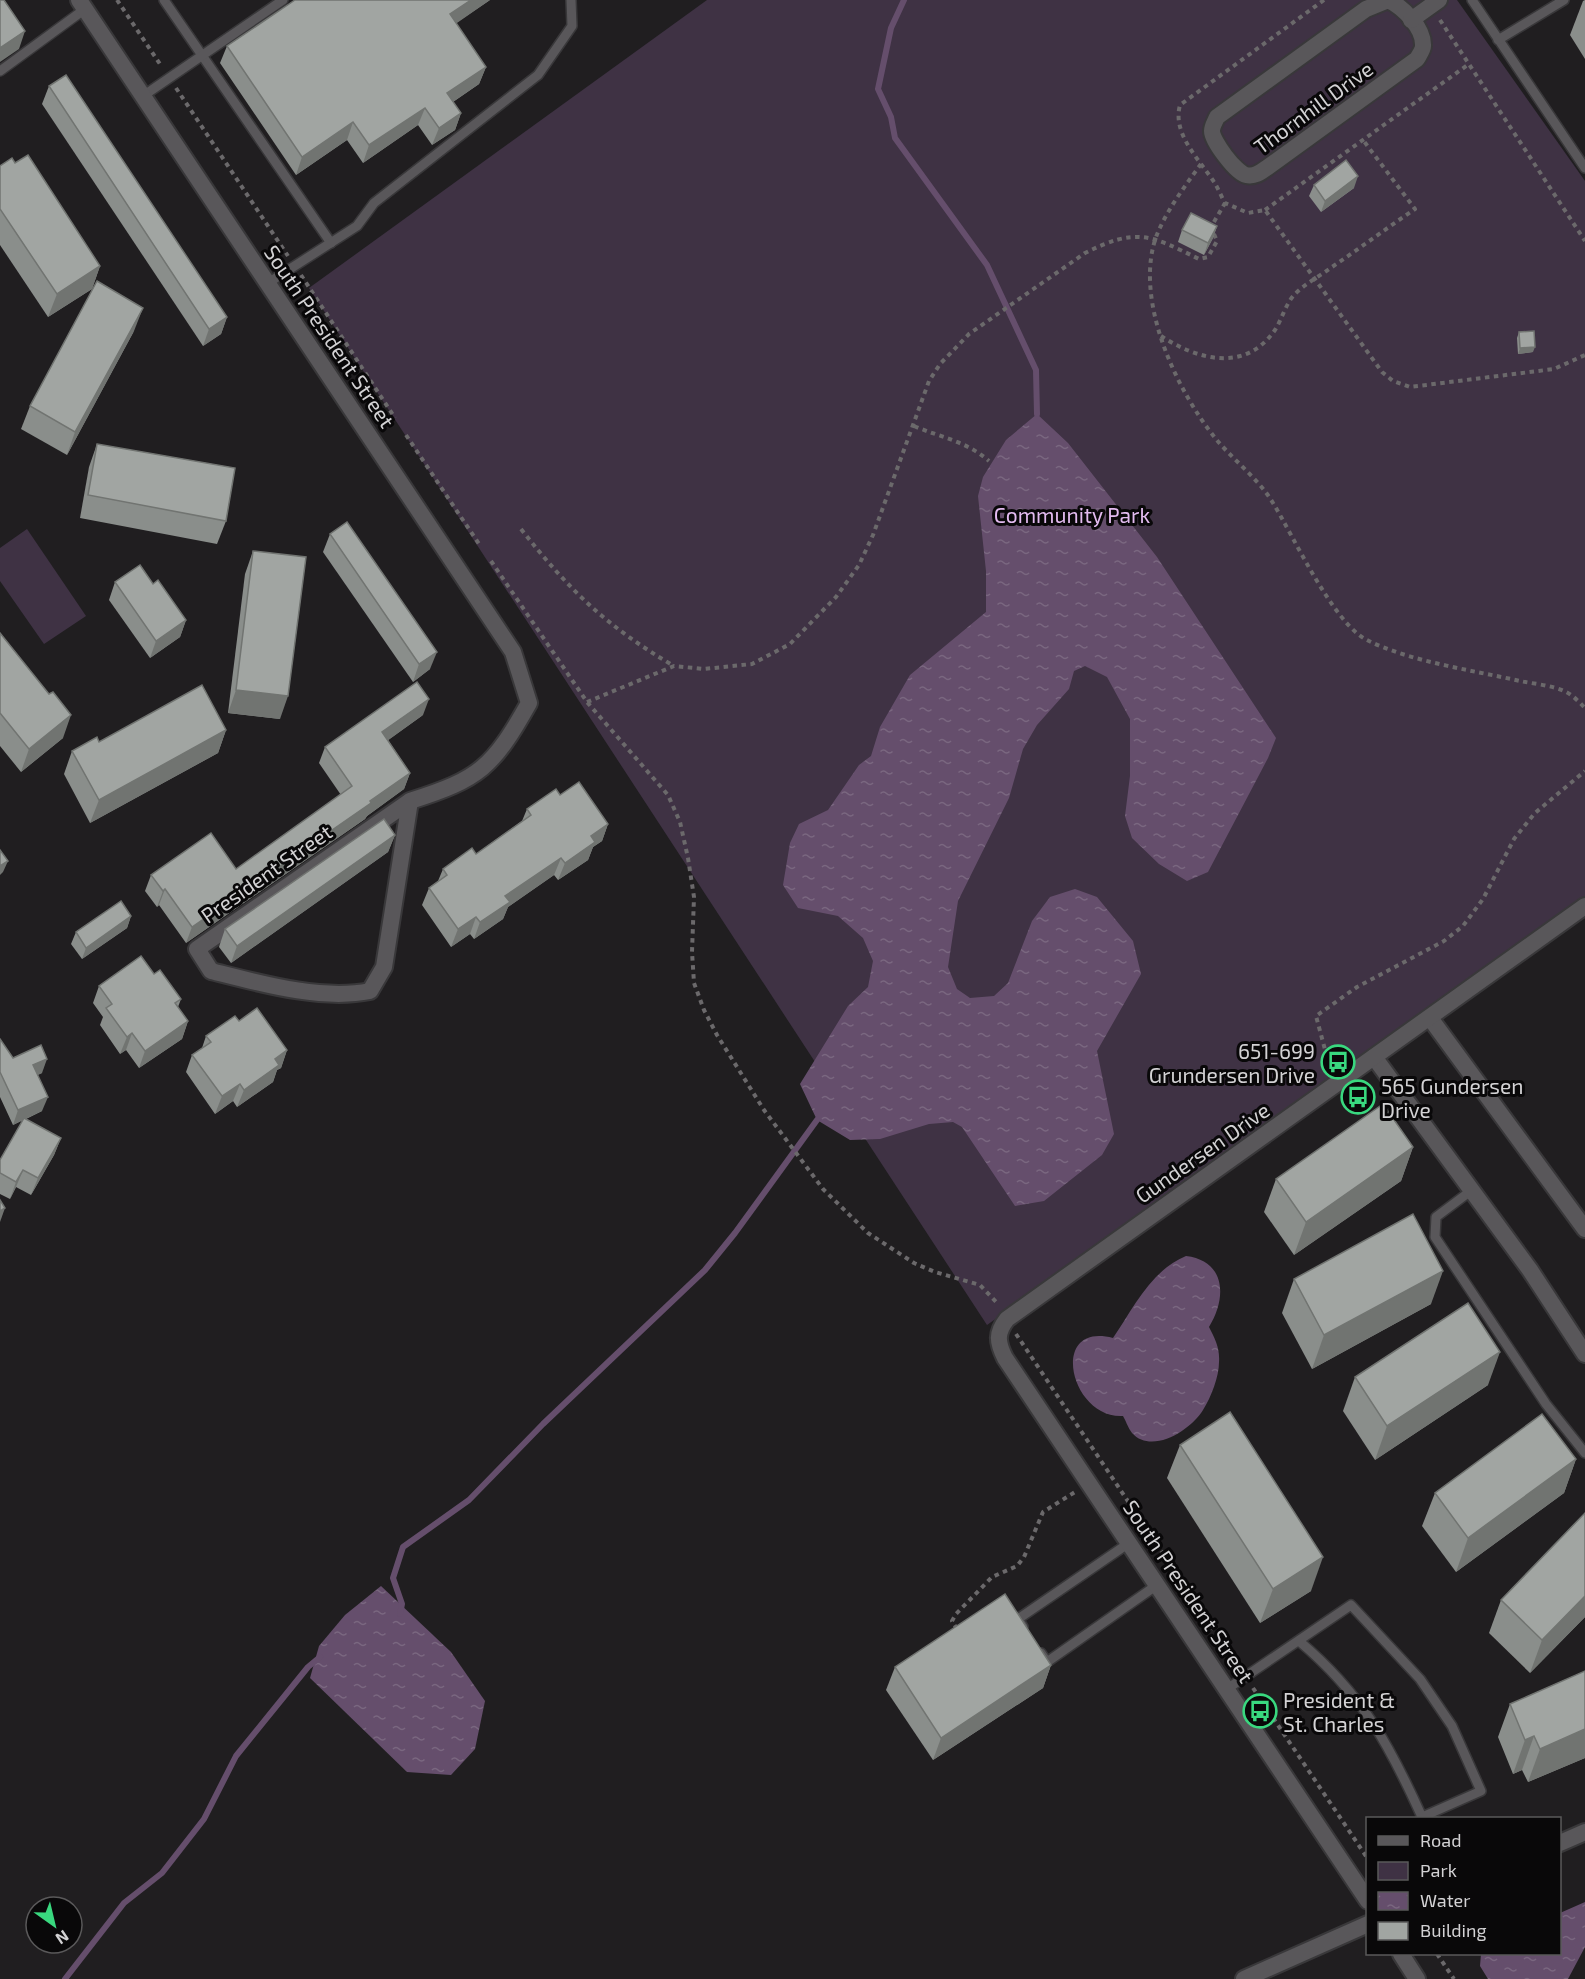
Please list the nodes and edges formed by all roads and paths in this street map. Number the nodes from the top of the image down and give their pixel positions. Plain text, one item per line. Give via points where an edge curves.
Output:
1 (117, 0) edge
2 (164, 0) edge
3 (283, 0) edge
4 (571, 0) edge
5 (1324, 0) edge
6 (1439, 0) edge
7 (1472, 0) edge
8 (1564, 0) edge
9 (82, 5) edge
10 (1411, 20) junction
11 (1441, 22) dead end
12 (1498, 40) junction
13 (201, 57) junction
14 (1469, 64) junction
15 (0, 71) edge
16 (169, 78) junction
17 (143, 96) junction
18 (1363, 140) junction
19 (1201, 164) junction
20 (1585, 168) edge
21 (1224, 203) junction
22 (1265, 210) junction
23 (1156, 238) junction
24 (1585, 241) edge
25 (331, 243) junction
26 (294, 265) junction
27 (1315, 279) junction
28 (268, 283) junction
29 (1161, 335) junction
30 (1585, 355) edge
31 (395, 418) dead end
32 (914, 426) junction
33 (406, 435) dead end
34 (989, 461) dead end
35 (520, 529) dead end
36 (479, 544) dead end
37 (490, 561) dead end
38 (674, 666) junction
39 (587, 702) junction
40 (529, 703) joint
41 (1585, 708) edge
42 (1585, 771) edge
43 (410, 801) junction
44 (1585, 906) edge
45 (1430, 1018) junction
46 (1327, 1057) dead end
47 (1374, 1057) junction
48 (1472, 1190) junction
49 (1585, 1229) edge
50 (999, 1305) dead end
51 (998, 1335) joint
52 (1017, 1335) dead end
53 (1585, 1354) edge
54 (1585, 1454) edge
55 (1078, 1490) dead end
56 (1129, 1543) junction
57 (1157, 1585) junction
58 (957, 1629) edge
59 (1299, 1641) junction
60 (1238, 1665) dead end
61 (1227, 1689) junction
62 (1254, 1689) dead end
63 (1585, 1832) edge
64 (1561, 1843) edge
65 (1366, 1856) edge
66 (1366, 1898) edge
67 (1366, 1925) edge
68 (1402, 1955) edge
69 (1438, 1955) edge
70 (1244, 1979) edge
71 (1417, 1979) edge
72 (1454, 1979) edge

1 - 16 path
2 - 13 lane
3 - 13 lane
4 - 25 lane via 572,26 538,75 374,203 357,226
5 - 19 path via 1180,105 1180,130
6 - 10 street
7 - 12 lane
8 - 12 lane
9 - 15 lane
9 - 17 street, South President Street
10 - 10 street, Thornhill Drive via 1401,6 1388,0 1366,9 1224,110 1211,129 1236,170 1256,175 1417,59 1423,47
11 - 14 path
12 - 20 lane
13 - 16 lane
13 - 25 lane
14 - 18 path
14 - 24 path
16 - 17 lane
16 - 26 path
17 - 28 street, South President Street
18 - 22 path
18 - 27 path via 1415,209
19 - 21 path
19 - 23 path
21 - 22 path via 1248,213
21 - 23 path via 1211,227 1217,241 1208,257 1199,260
22 - 27 path
23 - 29 path via 1150,287
23 - 32 path via 1127,237 1085,253 969,334 929,381
25 - 26 lane
26 - 28 lane
26 - 31 path
27 - 29 path via 1293,295 1276,329 1263,345 1249,353 1210,358 1177,346
27 - 30 path via 1382,372 1410,387 1554,369
28 - 40 street, South President Street via 513,652
29 - 41 path via 1198,413 1216,439 1269,495 1323,589 1350,627 1365,639 1433,661 1565,691
32 - 34 path via 974,447
32 - 38 path via 859,565 836,597 790,644 752,664 704,669
33 - 36 path
35 - 38 path via 583,602 626,637
37 - 39 path
38 - 39 path
39 - 50 path via 657,780 680,822 693,897 692,952 697,992 717,1035 764,1110 848,1216 894,1252 935,1272 980,1285
40 - 43 street, President Street via 505,746 480,772 451,788
42 - 46 path via 1535,813 1514,839 1488,890 1463,926 1444,941 1357,987 1316,1016
43 - 43 street, President Street via 384,967 370,991 349,995 263,984 211,971 197,949
44 - 45 street, Gundersen Drive
45 - 47 street, Gundersen Drive
45 - 49 street
47 - 48 street
47 - 51 street, Gundersen Drive via 1007,1319
48 - 53 street
48 - 54 lane via 1436,1217 1435,1237 1546,1404
51 - 56 street, South President Street via 1005,1358
52 - 60 path
55 - 58 path via 1043,1512 1024,1557 1017,1566 992,1577 956,1614 952,1621
56 - 57 street, South President Street
56 - 57 lane via 1018,1619 1047,1662
57 - 61 street, South President Street
59 - 59 lane via 1351,1605 1420,1679 1452,1726 1481,1791 1422,1817 1397,1762 1366,1710
59 - 61 lane
61 - 66 street, South President Street
62 - 65 path
63 - 64 street
67 - 70 street
68 - 71 street
69 - 72 path

